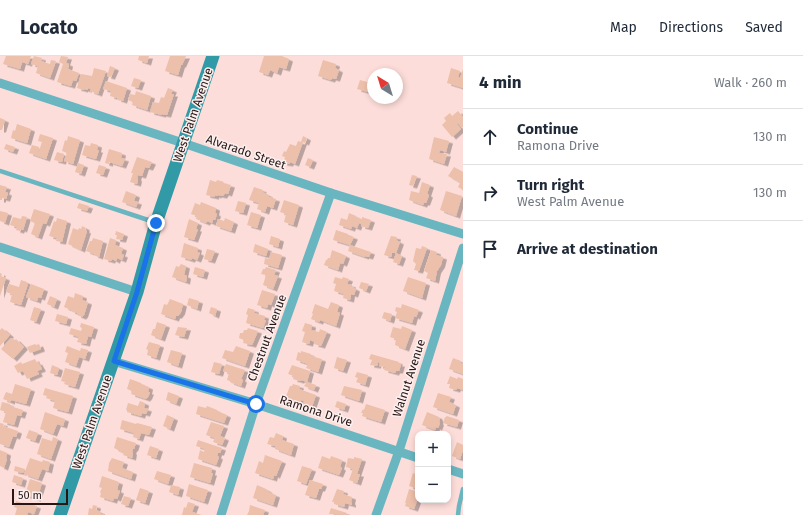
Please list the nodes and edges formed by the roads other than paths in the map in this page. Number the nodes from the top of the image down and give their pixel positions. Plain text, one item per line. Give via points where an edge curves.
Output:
1 (213, 56) edge
2 (0, 83) edge
3 (184, 143) junction
4 (0, 172) edge
5 (331, 193) junction
6 (156, 223) junction
7 (463, 234) edge
8 (0, 247) edge
9 (463, 248) edge
10 (137, 292) junction
11 (114, 361) junction
12 (256, 404) junction
13 (399, 451) junction
14 (415, 457) edge
15 (451, 470) edge
16 (463, 474) edge
17 (463, 489) edge
18 (60, 515) edge
19 (221, 515) edge
20 (376, 515) edge
21 (458, 515) edge

1 - 3 street, West Palm Avenue
2 - 3 street, Alvarado Street
3 - 5 street, Alvarado Street
3 - 6 street, West Palm Avenue
4 - 6 lane
5 - 7 street, Alvarado Street
5 - 12 street, Chestnut Avenue
6 - 10 street, West Palm Avenue
8 - 10 street
9 - 13 street, Walnut Avenue
10 - 11 street, West Palm Avenue
11 - 12 street, Ramona Drive
11 - 18 street, West Palm Avenue
12 - 13 street, Ramona Drive
12 - 19 street, Chestnut Avenue
13 - 14 street, Ramona Drive
13 - 20 street, Walnut Avenue
15 - 16 street
17 - 21 lane

